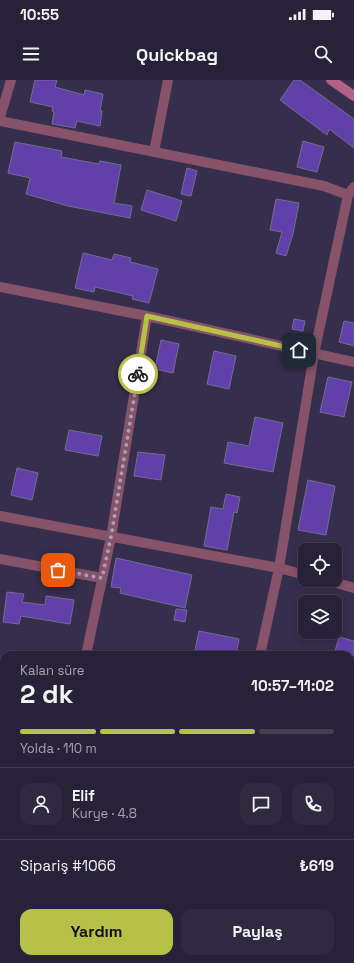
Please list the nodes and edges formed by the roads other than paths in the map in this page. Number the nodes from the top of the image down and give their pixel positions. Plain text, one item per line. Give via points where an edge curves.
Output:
1 (11, 80) edge
2 (168, 80) edge
3 (331, 80) edge
4 (354, 96) edge
5 (0, 117) edge
6 (0, 121) edge
7 (154, 152) junction
8 (354, 187) edge
9 (348, 195) junction
10 (0, 287) edge
11 (147, 316) junction
12 (314, 354) junction
13 (354, 362) edge
14 (0, 516) edge
15 (111, 537) junction
16 (0, 559) edge
17 (278, 568) junction
18 (298, 573) edge
19 (102, 578) junction
20 (342, 585) edge
21 (354, 588) edge
22 (87, 651) edge
23 (261, 651) edge

1 - 5 street
2 - 7 street
3 - 4 main road
6 - 7 street
7 - 9 street via 324,186
8 - 9 street
9 - 12 street
10 - 11 street
11 - 12 street
11 - 15 street
12 - 13 street
12 - 17 street
14 - 15 street
15 - 17 street
15 - 19 street
16 - 19 street
17 - 18 street
17 - 23 street
19 - 22 street
20 - 21 street

